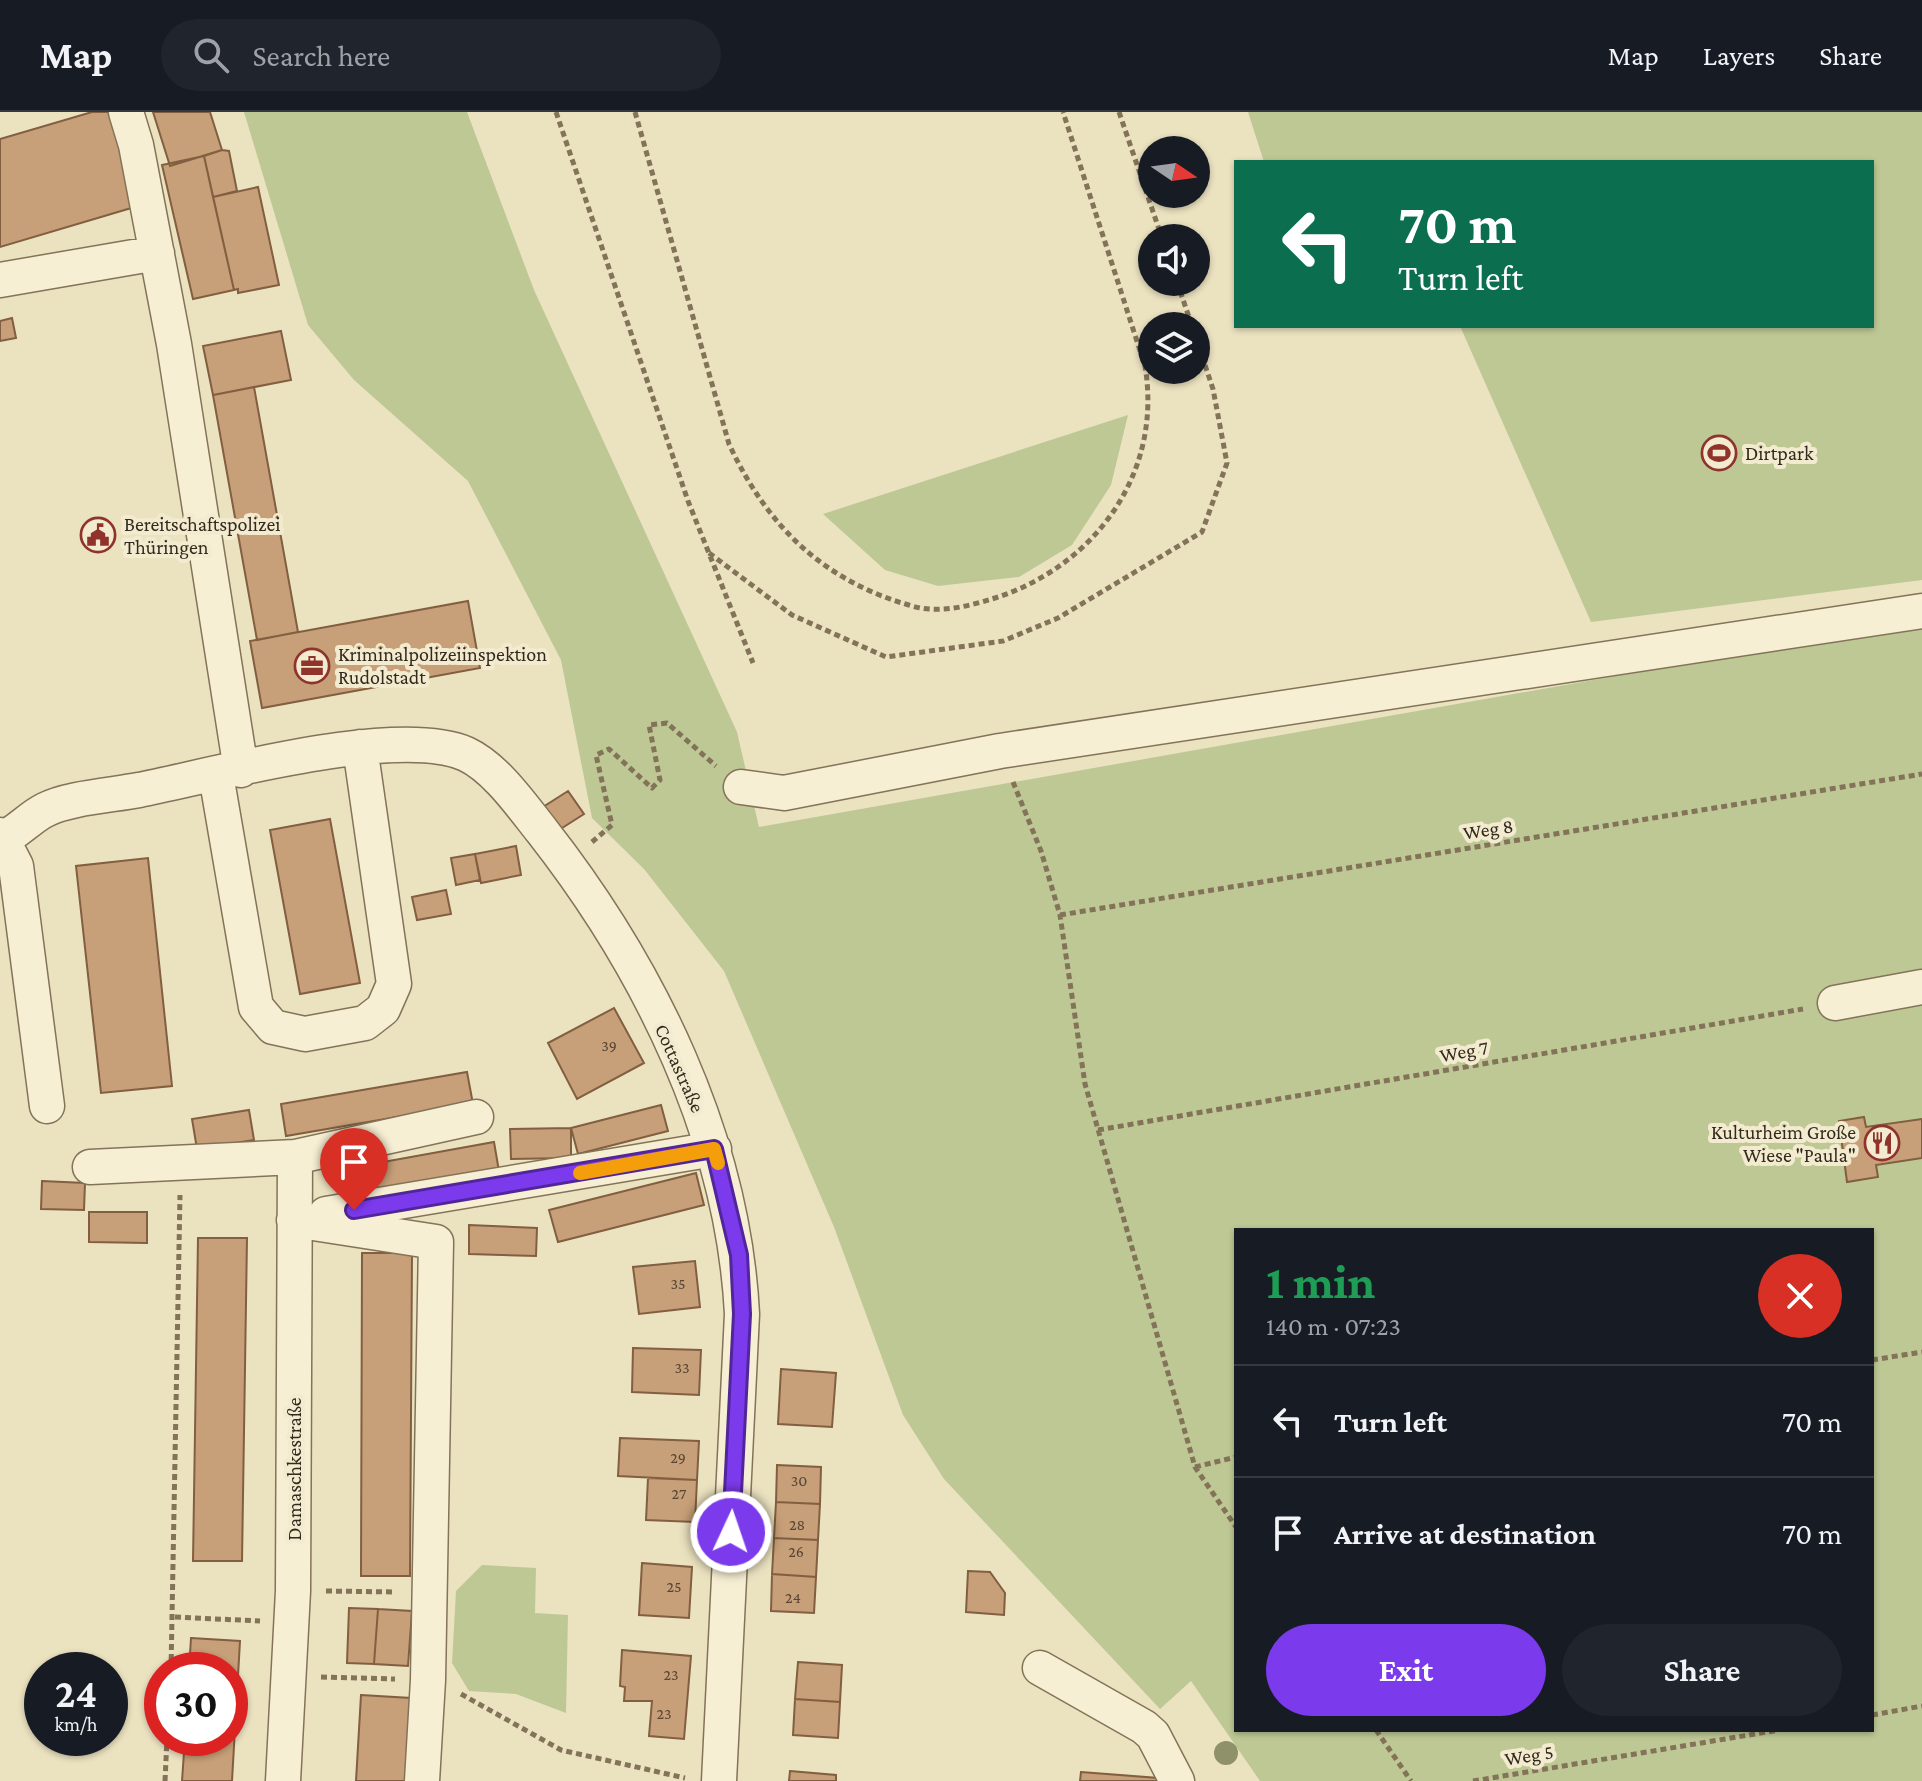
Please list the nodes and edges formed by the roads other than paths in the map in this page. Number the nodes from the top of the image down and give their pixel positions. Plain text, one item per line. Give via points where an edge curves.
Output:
1 (126, 112) edge
2 (157, 253) junction
3 (0, 280) edge
4 (1922, 611) edge
5 (360, 747) junction
6 (229, 772) junction
7 (741, 787) road end
8 (1, 838) edge
9 (1922, 987) edge
10 (1835, 1003) road end
11 (47, 1106) dead end
12 (476, 1117) dead end
13 (714, 1149) junction
14 (295, 1157) junction
15 (90, 1167) dead end
16 (294, 1220) junction
17 (1040, 1668) dead end
18 (703, 1780) edge
19 (283, 1781) edge
20 (422, 1781) edge
21 (1177, 1781) edge

1 - 2 street
2 - 3 street
2 - 6 street
4 - 7 street via 1000,751 784,793
5 - 6 street, Cottastraße
5 - 6 street via 394,984 383,1009 365,1023 305,1034 273,1027 256,1007
5 - 13 street, Cottastraße via 411,743 466,754 511,791 567,863 630,964 684,1069
6 - 8 street, Cottastraße via 46,809
8 - 11 street via 16,866
9 - 10 street
12 - 14 street
13 - 16 street
13 - 18 street, Cottastraße via 739,1255 742,1314
14 - 15 street
14 - 16 street, Damaschkestraße
16 - 19 street, Damaschkestraße via 293,1607
16 - 20 street via 436,1242
17 - 21 street via 1144,1727

